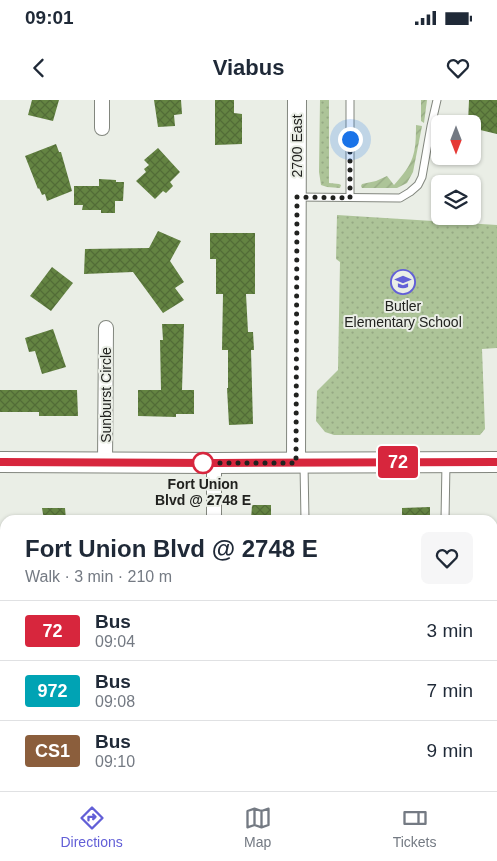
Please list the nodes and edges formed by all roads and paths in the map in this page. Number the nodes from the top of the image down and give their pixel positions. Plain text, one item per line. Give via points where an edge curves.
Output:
1 (102, 100) edge
2 (297, 100) edge
3 (350, 100) edge
4 (437, 100) edge
5 (102, 128) dead end
6 (297, 197) junction
7 (350, 198) junction
8 (106, 328) dead end
9 (0, 462) edge
10 (446, 462) junction
11 (497, 462) edge
12 (105, 463) junction
13 (214, 463) junction
14 (300, 463) junction
15 (214, 515) edge
16 (305, 515) edge
17 (445, 515) edge

1 - 5 street
2 - 6 street, 2700 East
3 - 7 lane
4 - 7 lane via 418,185 400,198
6 - 7 lane
6 - 14 street, 2700 East
8 - 12 street, Sunburst Circle
9 - 12 main road
10 - 11 main road
10 - 14 main road
10 - 17 lane
12 - 13 main road
13 - 14 main road
13 - 15 street
14 - 16 lane

